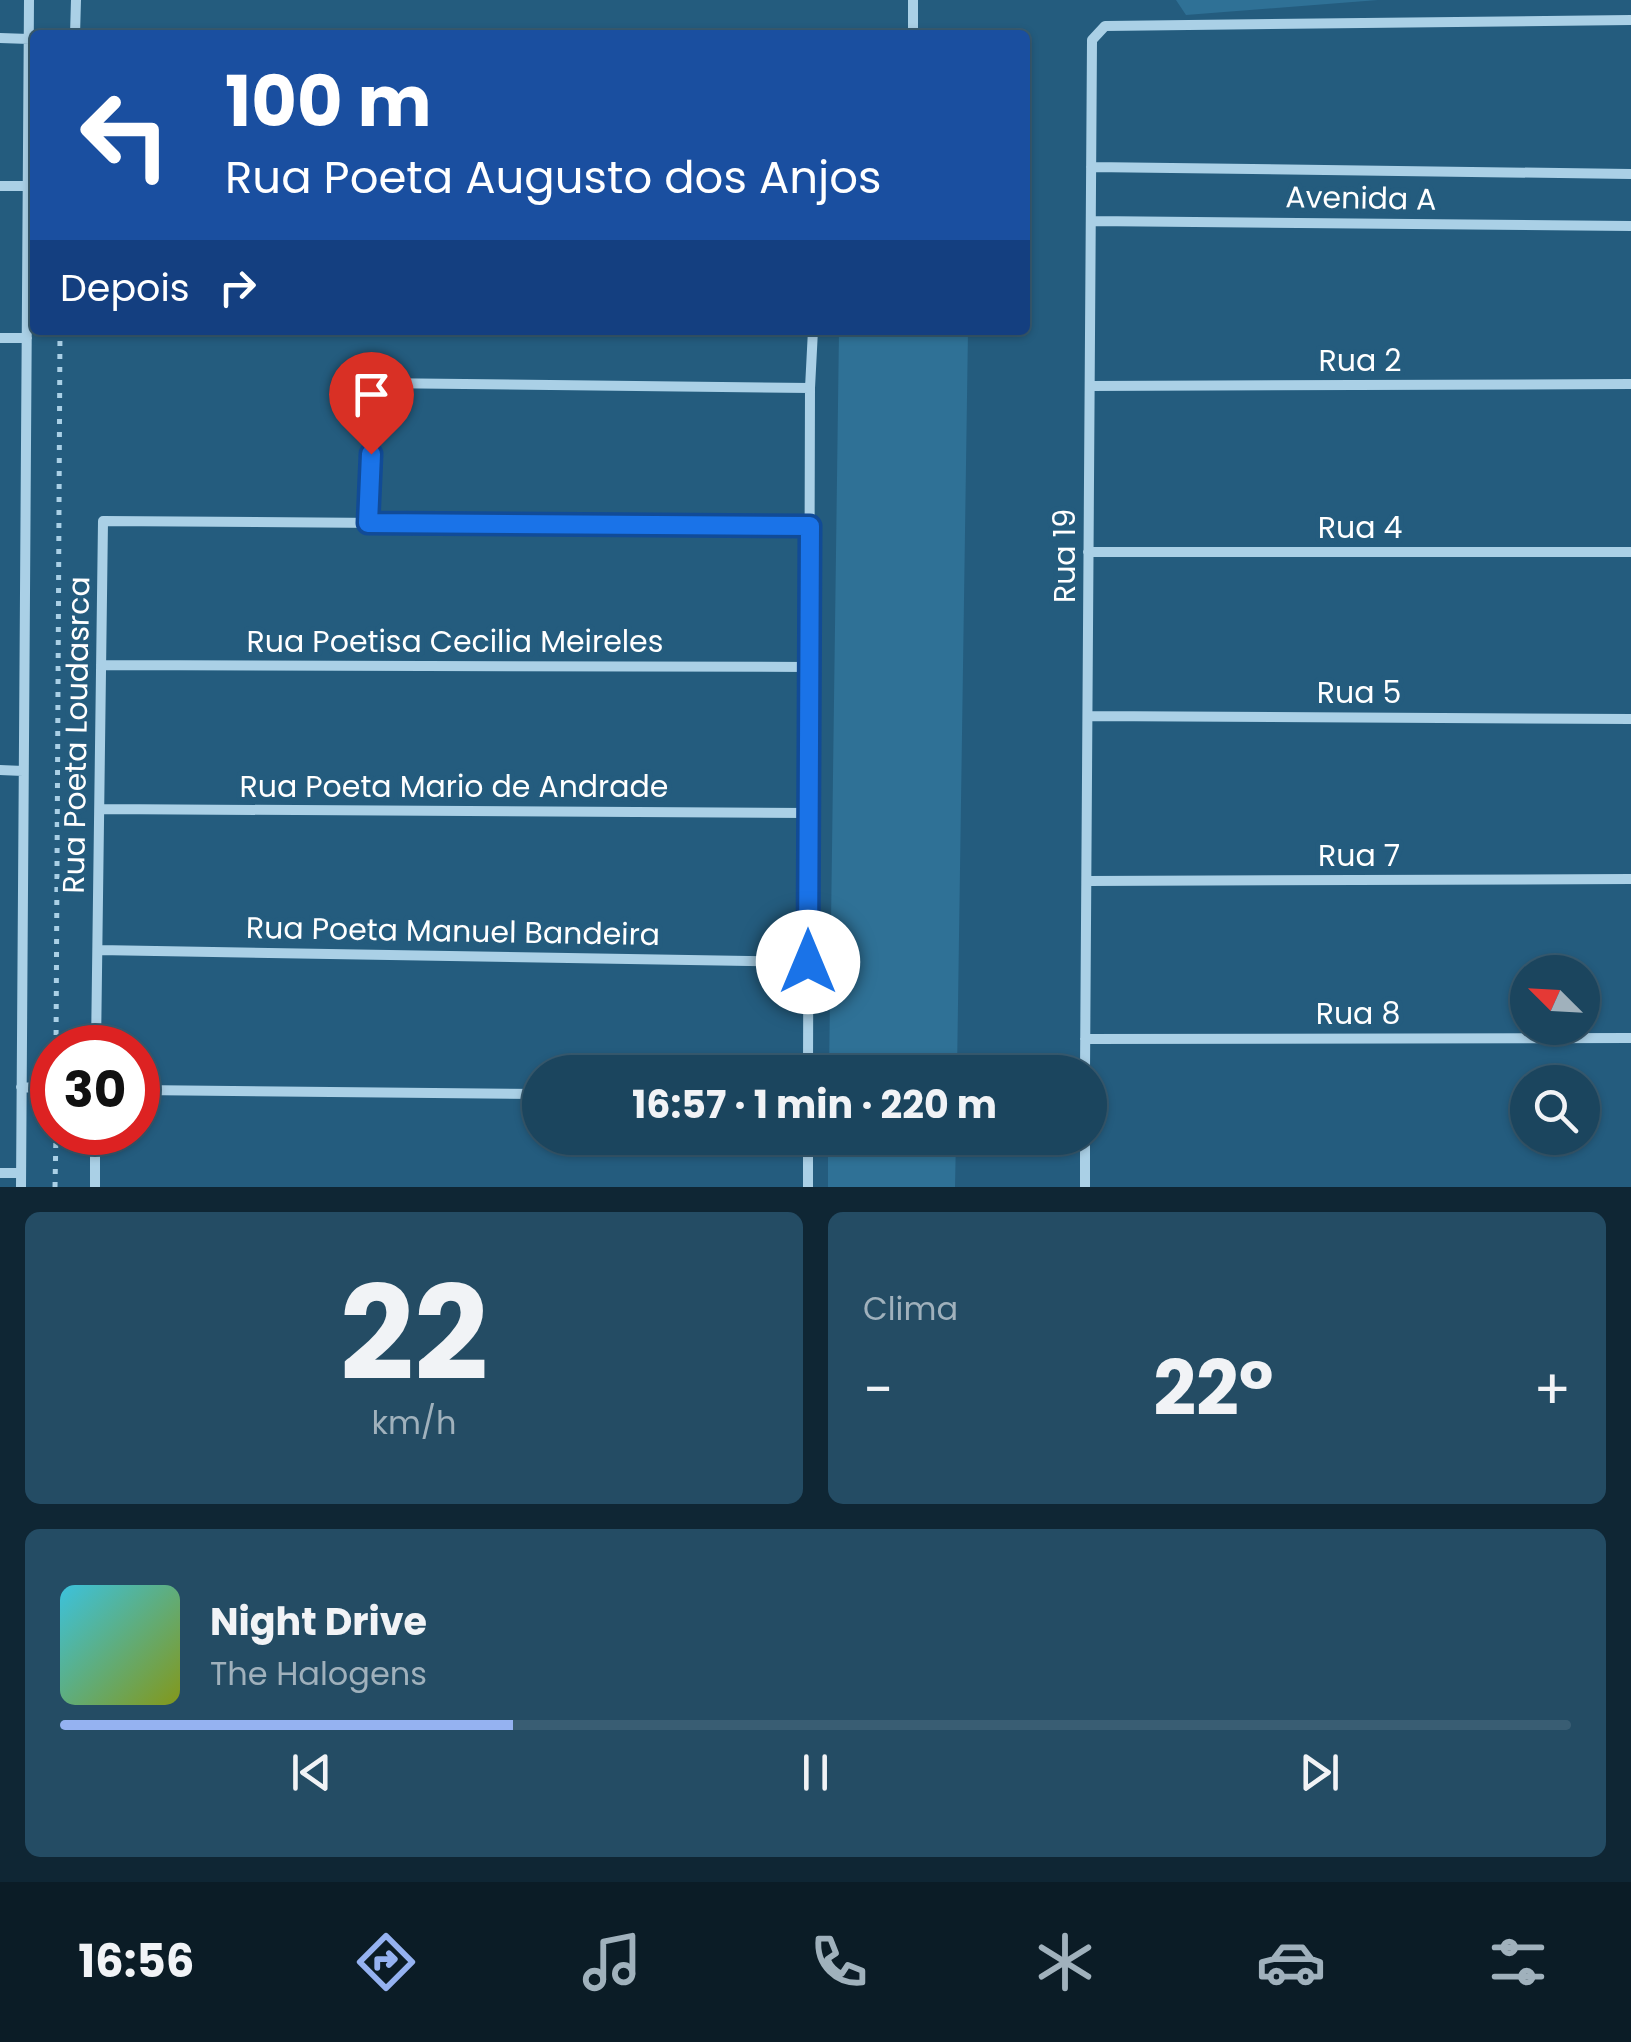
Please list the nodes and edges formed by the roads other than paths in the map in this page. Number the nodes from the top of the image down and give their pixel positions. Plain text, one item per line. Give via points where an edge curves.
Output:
1 (29, 0) edge
2 (76, 0) edge
3 (913, 0) edge
4 (1631, 20) edge
5 (75, 30) edge
6 (913, 30) edge
7 (0, 38) edge
8 (28, 39) junction
9 (30, 54) edge
10 (1091, 167) junction
11 (1631, 174) edge
12 (0, 186) edge
13 (30, 186) edge
14 (1091, 220) junction
15 (30, 224) edge
16 (1631, 226) edge
17 (813, 335) edge
18 (0, 338) edge
19 (27, 338) junction
20 (1631, 384) edge
21 (1090, 386) junction
22 (810, 388) junction
23 (368, 523) junction
24 (810, 526) junction
25 (1088, 552) junction
26 (1631, 552) edge
27 (102, 665) junction
28 (809, 667) junction
29 (1088, 716) junction
30 (1631, 719) edge
31 (0, 770) edge
32 (23, 771) junction
33 (100, 809) junction
34 (808, 813) junction
35 (1631, 879) edge
36 (1086, 881) junction
37 (98, 950) junction
38 (808, 962) junction
39 (96, 1025) edge
40 (1631, 1038) edge
41 (1086, 1039) junction
42 (808, 1055) edge
43 (1086, 1055) edge
44 (22, 1086) junction
45 (30, 1087) edge
46 (160, 1090) edge
47 (522, 1094) edge
48 (95, 1155) edge
49 (808, 1155) edge
50 (1085, 1155) edge
51 (0, 1172) edge
52 (21, 1173) junction
53 (21, 1187) edge
54 (94, 1187) edge
55 (808, 1187) edge
56 (1085, 1187) edge

1 - 8 street
2 - 5 street
3 - 6 street
4 - 10 street, Rua 19 via 1106,26 1092,40
7 - 8 street
8 - 9 street
10 - 11 street, Avenida A
10 - 14 street, Rua 19
12 - 13 street
14 - 16 street, Avenida A
14 - 21 street, Rua 19
15 - 19 street
17 - 22 street
18 - 19 street
19 - 32 street
20 - 21 street, Rua 2
21 - 25 street, Rua 19
22 - 23 street via 374,384
22 - 24 street
23 - 24 street
23 - 27 street, Rua Poeta Loudasrca via 103,520
24 - 28 street
25 - 26 street, Rua 4
25 - 29 street, Rua 19
27 - 28 street, Rua Poetisa Cecilia Meireles
27 - 33 street, Rua Poeta Loudasrca
28 - 34 street
29 - 30 street, Rua 5
29 - 36 street, Rua 19
31 - 32 street
32 - 44 street
33 - 34 street, Rua Poeta Mario de Andrade
33 - 37 street, Rua Poeta Loudasrca
34 - 38 street
35 - 36 street, Rua 7
36 - 41 street, Rua 19
37 - 38 street, Rua Poeta Manuel Bandeira
37 - 39 street, Rua Poeta Loudasrca
38 - 42 street
40 - 41 street, Rua 8
41 - 43 street, Rua 19
44 - 45 street
44 - 52 street
46 - 47 street
48 - 54 street
49 - 55 street
50 - 56 street
51 - 52 street
52 - 53 street

